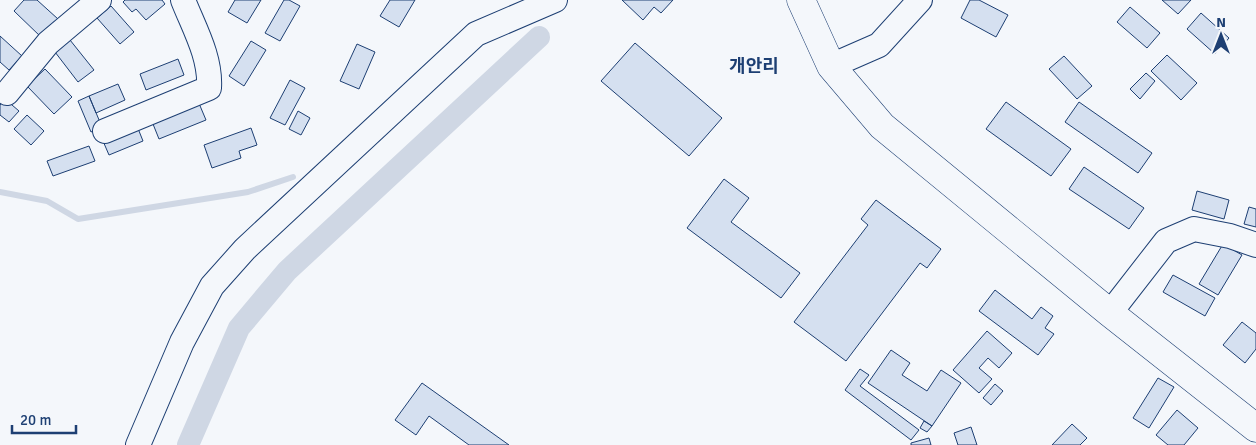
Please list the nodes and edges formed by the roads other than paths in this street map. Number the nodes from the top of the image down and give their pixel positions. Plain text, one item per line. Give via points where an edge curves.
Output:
1 (99, 0) edge
2 (183, 0) edge
3 (555, 0) edge
4 (801, 0) edge
5 (920, 0) edge
6 (831, 66) junction
7 (7, 93) dead end
8 (105, 131) dead end
9 (1256, 245) edge
10 (1110, 312) junction
11 (1256, 428) edge
12 (138, 445) edge

1 - 7 street via 48,43
2 - 8 street via 206,60 209,88
3 - 12 street via 476,34 245,248 212,286 182,342
4 - 6 main road
5 - 6 street via 879,46
6 - 10 main road via 882,126
9 - 10 street via 1194,229 1166,242
10 - 11 main road

